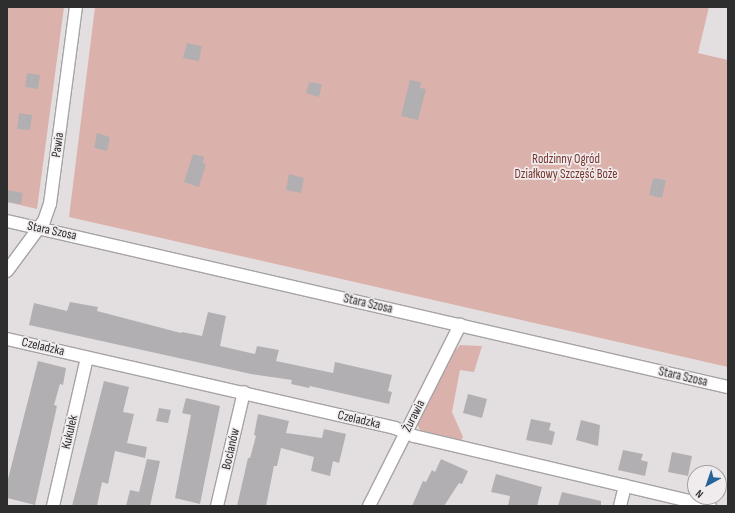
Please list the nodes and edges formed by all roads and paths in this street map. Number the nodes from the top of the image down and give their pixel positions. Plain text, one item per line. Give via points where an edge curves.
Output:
1 (76, 7) edge
2 (7, 221) edge
3 (38, 228) junction
4 (7, 271) edge
5 (460, 325) junction
6 (7, 339) edge
7 (87, 358) junction
8 (728, 387) edge
9 (244, 392) junction
10 (406, 433) junction
11 (625, 486) junction
12 (53, 506) edge
13 (217, 506) edge
14 (369, 506) edge
15 (620, 506) edge
16 (710, 506) edge

1 - 3 street, Pawia via 50,204
2 - 3 street, Stara Szosa
3 - 4 street, Pawia
3 - 5 street, Stara Szosa
5 - 8 street, Stara Szosa
5 - 10 street, Żurawia
6 - 7 street, Czeladzka
7 - 9 street, Czeladzka
7 - 12 street, Kukułek
9 - 10 street, Czeladzka
9 - 13 street, Bocianów
10 - 11 street, Czeladzka
10 - 14 street, Żurawia
11 - 15 street
11 - 16 street, Czeladzka

